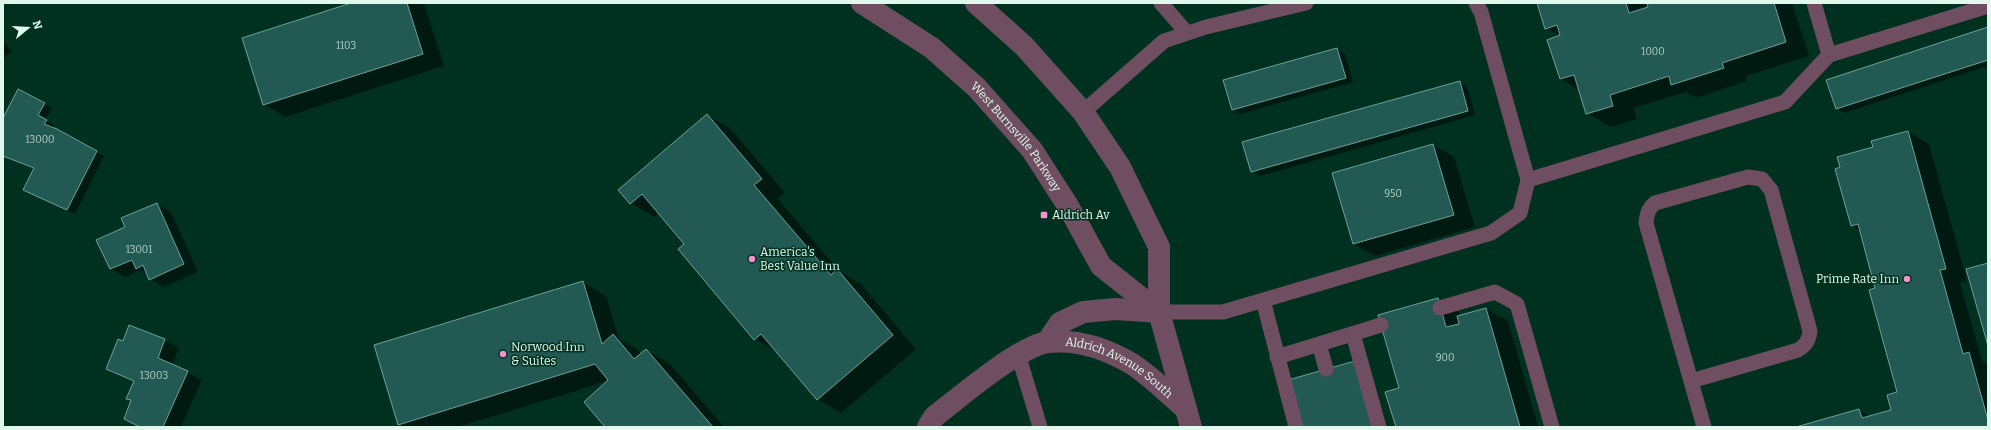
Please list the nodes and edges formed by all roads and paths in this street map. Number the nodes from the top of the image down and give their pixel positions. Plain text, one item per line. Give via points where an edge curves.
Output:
1 (862, 3) edge
2 (976, 3) edge
3 (1161, 3) edge
4 (1306, 3) edge
5 (1476, 3) edge
6 (1814, 3) edge
7 (1988, 6) edge
8 (1187, 33) junction
9 (1829, 55) junction
10 (1083, 112) junction
11 (1528, 180) junction
12 (1263, 300) junction
13 (1440, 308) dead end
14 (1159, 312) junction
15 (1381, 326) dead end
16 (1353, 334) junction
17 (1047, 342) junction
18 (1319, 344) junction
19 (1018, 354) junction
20 (1277, 356) junction
21 (1326, 369) dead end
22 (1691, 381) junction
23 (1188, 418) edge
24 (928, 427) edge
25 (1040, 427) edge
26 (1296, 427) edge
27 (1379, 427) edge
28 (1552, 427) edge
29 (1704, 427) edge

1 - 14 street, West Burnsville Parkway via 932,48 977,88 1032,150 1068,206 1101,266
2 - 10 street via 1024,46
3 - 8 lane
4 - 8 lane
5 - 11 lane via 1481,12
6 - 9 lane
7 - 9 lane
8 - 10 lane via 1164,41
9 - 11 lane via 1785,102
10 - 14 street via 1120,166 1159,247
11 - 12 lane via 1520,213 1491,233
12 - 14 lane via 1223,312
12 - 20 lane
13 - 28 lane via 1495,292 1517,304
14 - 17 street, Aldrich Avenue South via 1116,309 1083,312 1060,323
14 - 23 street
15 - 16 lane
16 - 18 lane
16 - 27 lane
17 - 19 street, Aldrich Avenue South
17 - 23 street, Aldrich Avenue South via 1070,342 1099,347 1132,365
18 - 20 lane
18 - 21 lane
19 - 24 street, Aldrich Avenue South via 934,417
19 - 25 lane
20 - 26 lane
22 - 22 lane via 1646,223 1647,215 1655,203 1748,177 1762,179 1772,190 1810,331 1809,338 1805,346 1798,350
22 - 29 lane

